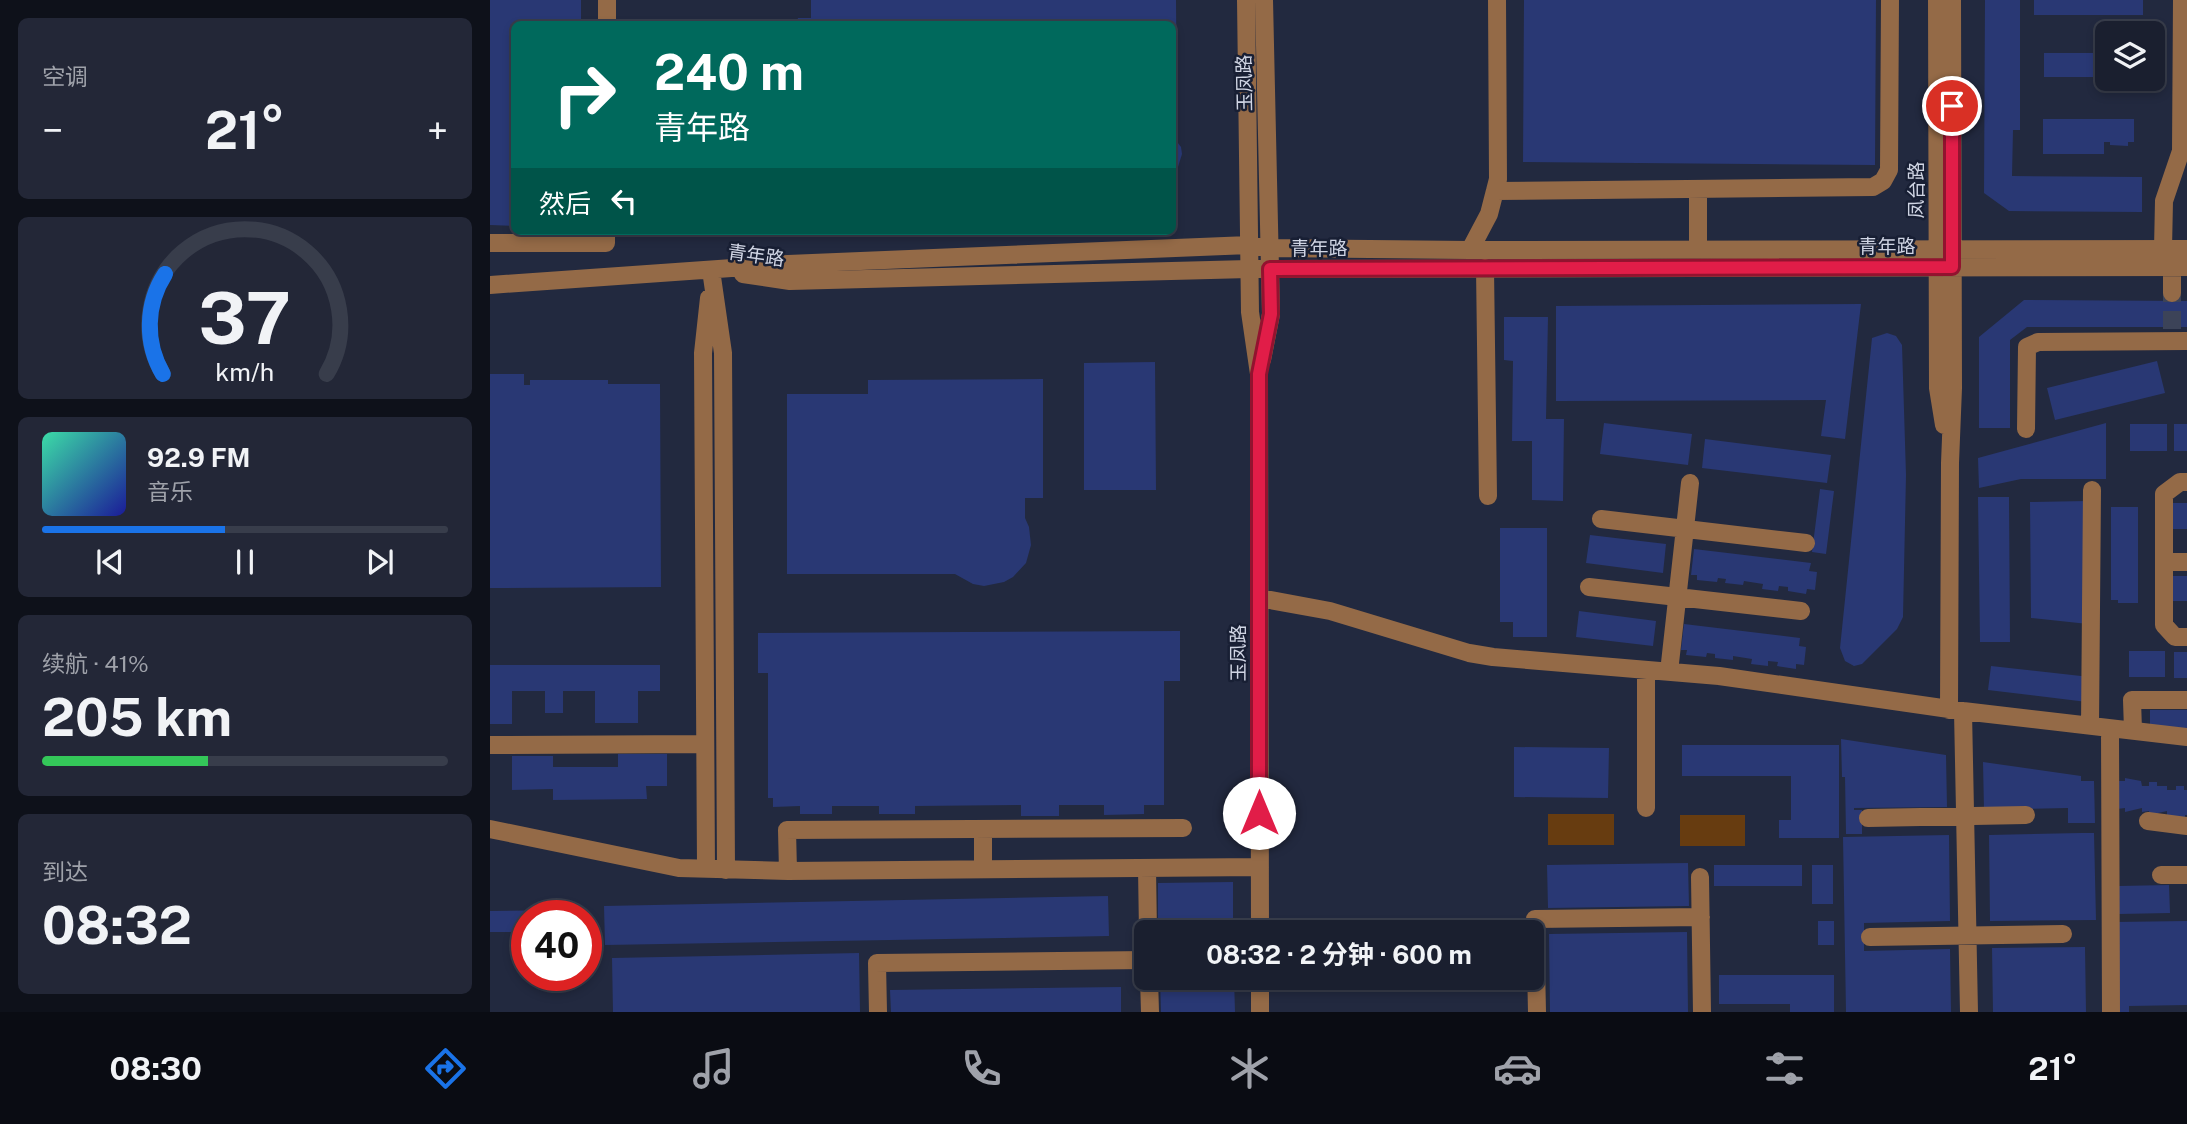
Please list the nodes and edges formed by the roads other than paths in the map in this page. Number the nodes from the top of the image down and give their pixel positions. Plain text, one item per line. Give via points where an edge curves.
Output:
1 (607, 0) edge
2 (1246, 0) edge
3 (1264, 0) edge
4 (1497, 0) edge
5 (1890, 0) edge
6 (1937, 0) edge
7 (1952, 0) edge
8 (2182, 0) edge
9 (607, 21) edge
10 (1698, 189) junction
11 (1495, 191) junction
12 (606, 235) edge
13 (490, 243) edge
14 (1249, 245) junction
15 (1269, 248) junction
16 (1698, 249) junction
17 (1945, 249) junction
18 (2163, 249) junction
19 (2187, 249) edge
20 (1470, 250) junction
21 (1945, 267) junction
22 (2179, 267) edge
23 (1485, 268) junction
24 (1249, 269) junction
25 (1270, 269) junction
26 (711, 270) junction
27 (490, 285) edge
28 (2172, 293) tunnel mouth
29 (2177, 337) edge
30 (1259, 374) junction
31 (2026, 429) dead end
32 (2187, 482) edge
33 (1690, 484) dead end
34 (2092, 490) dead end
35 (1488, 496) dead end
36 (1601, 519) dead end
37 (1685, 529) junction
38 (1807, 543) dead end
39 (2164, 562) junction
40 (2187, 562) edge
41 (1589, 587) dead end
42 (1677, 597) junction
43 (1259, 598) junction
44 (1801, 611) dead end
45 (2187, 637) edge
46 (1646, 670) junction
47 (1669, 672) junction
48 (2187, 700) edge
49 (1956, 710) junction
50 (2090, 726) junction
51 (2110, 729) junction
52 (2133, 730) junction
53 (2187, 737) edge
54 (705, 744) junction
55 (490, 745) edge
56 (1646, 808) dead end
57 (2026, 815) dead end
58 (1965, 816) junction
59 (1868, 818) dead end
60 (2148, 821) dead end
61 (2187, 826) edge
62 (1183, 828) dead end
63 (490, 829) edge
64 (983, 829) junction
65 (1259, 867) junction
66 (1147, 868) junction
67 (706, 869) junction
68 (983, 869) junction
69 (726, 870) junction
70 (788, 871) junction
71 (2161, 875) dead end
72 (2187, 875) edge
73 (1700, 877) dead end
74 (1700, 917) junction
75 (1148, 920) edge
76 (1259, 920) edge
77 (2063, 934) dead end
78 (1967, 935) junction
79 (1870, 937) dead end
80 (1134, 960) edge
81 (1149, 990) edge
82 (1259, 990) edge
83 (878, 1012) edge
84 (1150, 1012) edge
85 (1259, 1012) edge
86 (1537, 1012) edge
87 (1702, 1012) edge
88 (1969, 1012) edge
89 (2111, 1012) edge

1 - 9 street
2 - 14 street, 玉凤路
3 - 15 street, 玉凤路
4 - 11 street
5 - 10 street via 1889,170 1883,181 1873,187
6 - 17 street, 凤台路
7 - 17 street, 凤台路
8 - 18 street via 2180,151 2164,201
10 - 11 street
10 - 16 street
11 - 20 street
12 - 13 street via 606,243
14 - 15 street, 青年路
14 - 24 street, 玉凤路
14 - 26 street, 青年路
15 - 20 street, 青年路
15 - 25 street, 玉凤路
16 - 17 street, 青年路
16 - 20 street, 青年路
17 - 18 street, 青年路
17 - 21 street, 凤台路
18 - 19 street, 青年路
21 - 22 street, 青年路
21 - 23 street, 青年路
21 - 49 street, 凤台路 via 1938,388 1950,463
22 - 28 street
23 - 25 street, 青年路
23 - 35 street
24 - 25 street, 青年路
24 - 26 street, 青年路 via 790,281
24 - 30 street, 玉凤路
25 - 30 street, 玉凤路 via 1271,314
26 - 27 street
26 - 54 street via 703,353
26 - 69 street via 723,353
29 - 31 street via 2038,342 2027,347
30 - 43 street, 玉凤路
32 - 39 street via 2164,494
33 - 37 street
34 - 50 street
36 - 37 street
37 - 38 street
37 - 42 street
39 - 40 street
39 - 45 street via 2164,625 2175,637
41 - 42 street
42 - 44 street
42 - 47 street
43 - 46 street via 1330,611 1469,653
43 - 65 street, 玉凤路
46 - 47 street
46 - 56 street
47 - 49 street
48 - 52 street via 2132,699
49 - 50 street
49 - 58 street, 凤台路
50 - 51 street
51 - 52 street
51 - 89 street
52 - 53 street
54 - 55 street
54 - 67 street
57 - 58 street
58 - 59 street
58 - 78 street, 凤台路
60 - 61 street
62 - 64 street
63 - 67 street via 679,868
64 - 68 street
64 - 70 street via 787,830
65 - 66 street
65 - 76 street, 玉凤路
66 - 68 street
66 - 75 street
67 - 69 street
68 - 70 street
69 - 70 street
71 - 72 street
73 - 74 street
74 - 86 street via 1535,919
74 - 87 street
77 - 78 street
78 - 79 street
78 - 88 street, 凤台路
80 - 83 street via 877,963
81 - 84 street
82 - 85 street

